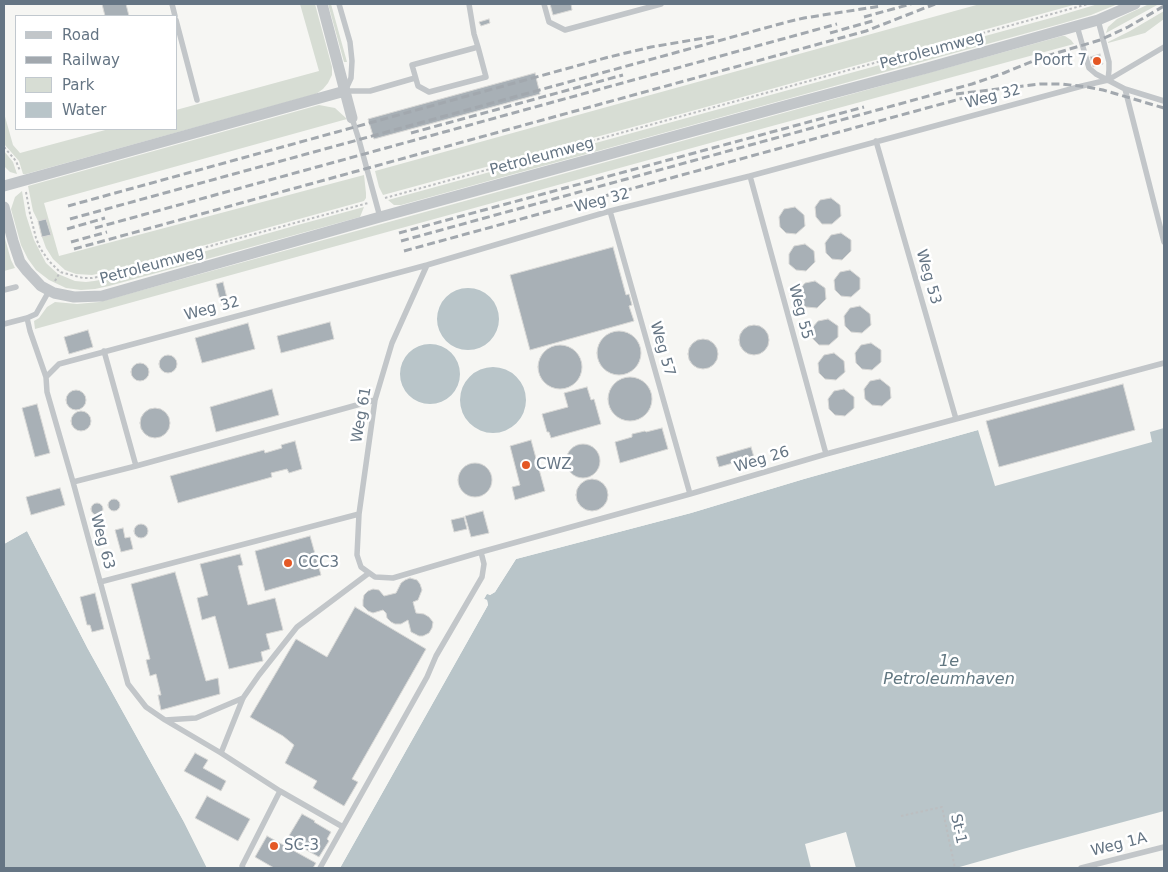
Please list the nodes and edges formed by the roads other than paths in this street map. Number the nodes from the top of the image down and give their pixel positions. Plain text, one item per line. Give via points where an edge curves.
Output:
1 (322, 4) edge
2 (339, 4) edge
3 (469, 4) edge
4 (544, 4) edge
5 (660, 4) edge
6 (1135, 4) edge
7 (1098, 20) junction
8 (178, 26) edge
9 (1077, 26) junction
10 (478, 47) junction
11 (1164, 47) edge
12 (415, 78) junction
13 (1108, 80) junction
14 (1125, 89) junction
15 (346, 91) junction
16 (197, 100) dead end
17 (1164, 101) edge
18 (352, 118) joint
19 (876, 142) junction
20 (750, 176) junction
21 (4, 186) edge
22 (4, 207) edge
23 (610, 211) junction
24 (380, 217) junction
25 (1164, 240) edge
26 (427, 265) junction
27 (16, 287) dead end
28 (4, 290) edge
29 (49, 291) junction
30 (27, 318) junction
31 (4, 324) edge
32 (104, 351) junction
33 (1164, 363) edge
34 (46, 377) junction
35 (375, 400) junction
36 (956, 419) junction
37 (826, 454) junction
38 (136, 466) junction
39 (73, 482) junction
40 (690, 494) junction
41 (359, 514) junction
42 (480, 552) junction
43 (369, 573) junction
44 (100, 582) junction
45 (243, 698) junction
46 (165, 720) junction
47 (221, 753) junction
48 (280, 792) junction
49 (344, 826) junction
50 (1164, 847) edge
51 (243, 868) edge
52 (320, 868) edge
53 (1081, 868) edge

1 - 15 street
2 - 15 lane via 352,61
3 - 10 lane
4 - 5 lane via 549,22 565,30
6 - 7 street, Petroleumweg
7 - 9 street, Petroleumweg
7 - 13 lane via 1109,62
8 - 16 lane
9 - 13 lane via 1089,68
9 - 24 street, Petroleumweg
10 - 12 lane via 412,65
10 - 12 lane via 486,77 429,92 418,86
11 - 13 lane, Weg 32
12 - 15 lane via 370,91
13 - 14 lane
13 - 19 lane, Weg 32
14 - 17 lane
14 - 25 lane
15 - 18 street
15 - 21 street
18 - 24 lane
19 - 20 lane, Weg 32
19 - 36 lane, Weg 53
20 - 23 lane, Weg 32
20 - 37 lane, Weg 55
22 - 29 street, Petroleumweg via 20,262
23 - 26 lane, Weg 32
23 - 40 lane, Weg 57
24 - 29 street, Petroleumweg via 102,296 74,297
26 - 32 lane, Weg 32
26 - 35 lane, Weg 61 via 392,343
27 - 28 lane
29 - 30 lane via 36,314
30 - 31 lane
30 - 34 lane, Weg 63
32 - 34 lane, Weg 32 via 59,364
32 - 38 lane
33 - 36 lane, Weg 26
34 - 39 lane, Weg 63 via 47,392
35 - 38 lane
35 - 41 lane, Weg 61
36 - 37 lane, Weg 26
37 - 40 lane, Weg 26
38 - 39 lane
39 - 44 lane, Weg 63
40 - 42 lane, Weg 26
41 - 43 lane, Weg 61 via 357,555 361,567
41 - 44 lane
42 - 43 lane, Weg 26 via 393,578 375,577
42 - 49 lane via 484,564 482,577
43 - 45 lane via 298,627
44 - 46 lane, Weg 63 via 128,684 146,707
45 - 46 lane via 196,718
45 - 47 lane
46 - 47 lane, Weg 63
47 - 48 lane, Weg 63
48 - 49 lane, Weg 63
48 - 51 lane
49 - 52 lane
50 - 53 lane, Weg 1A

